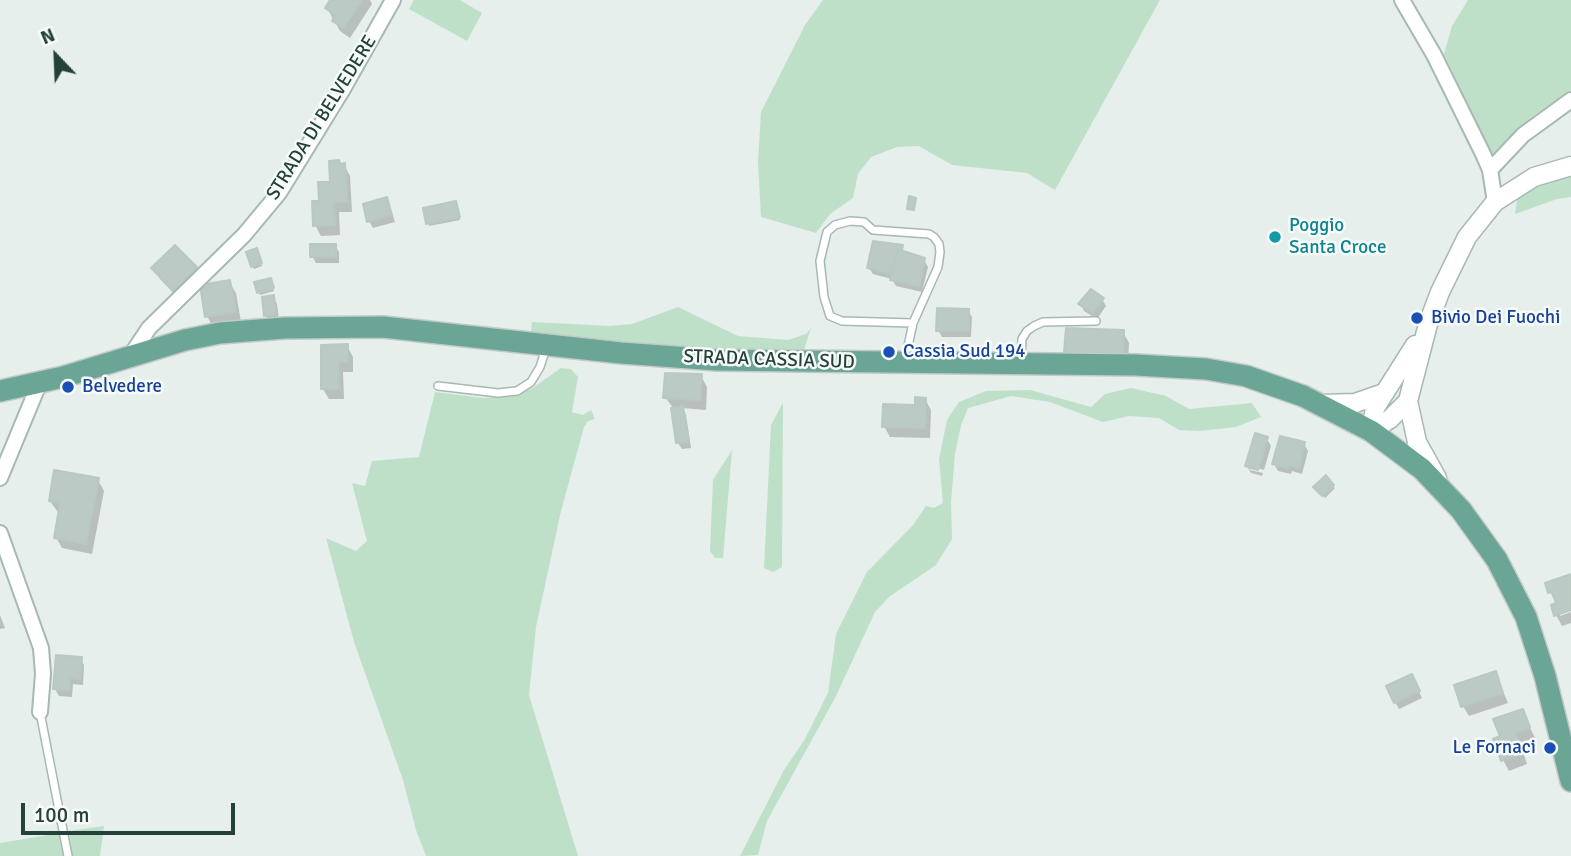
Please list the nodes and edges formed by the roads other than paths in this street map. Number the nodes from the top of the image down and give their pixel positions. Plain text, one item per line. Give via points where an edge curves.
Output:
1 (393, 0) edge
2 (1402, 0) edge
3 (1571, 100) edge
4 (1571, 166) edge
5 (1490, 170) junction
6 (1494, 202) junction
7 (1096, 321) dead end
8 (913, 323) junction
9 (1427, 324) junction
10 (547, 344) junction
11 (131, 355) junction
12 (904, 363) junction
13 (1021, 364) junction
14 (39, 383) junction
15 (438, 386) dead end
16 (0, 391) edge
17 (1384, 393) junction
18 (1408, 401) junction
19 (1322, 404) junction
20 (1371, 431) junction
21 (0, 478) edge
22 (1448, 494) junction
23 (0, 533) edge
24 (40, 712) joint
25 (1571, 781) edge
26 (68, 856) edge

1 - 11 street, STRADA DI BELVEDERE via 279,193 244,235 149,328
2 - 5 street
3 - 5 street via 1537,123
4 - 6 street via 1534,177
5 - 6 street
6 - 9 street via 1462,244
7 - 13 lane via 1034,326 1022,339
8 - 8 lane via 842,321 830,316 820,261 827,232 835,225 864,222 873,230 929,234 939,243 937,267
8 - 12 lane
9 - 17 street
9 - 18 street
10 - 11 main road, STRADA CASSIA SUD via 383,327 285,328 211,335
10 - 12 main road, STRADA CASSIA SUD via 717,360
10 - 15 lane via 531,382 517,391
11 - 14 main road, STRADA CASSIA SUD
12 - 13 main road, STRADA CASSIA SUD
13 - 19 main road, STRADA CASSIA SUD via 1206,369 1264,381
14 - 16 main road, STRADA CASSIA SUD
14 - 21 street
17 - 19 street via 1355,403
17 - 20 street via 1375,408
18 - 20 street
18 - 22 street via 1417,442
19 - 20 main road, STRADA CASSIA SUD
20 - 22 main road, STRADA CASSIA SUD
22 - 25 main road, STRADA CASSIA SUD via 1497,560 1526,617
23 - 24 street via 41,648
24 - 26 lane

